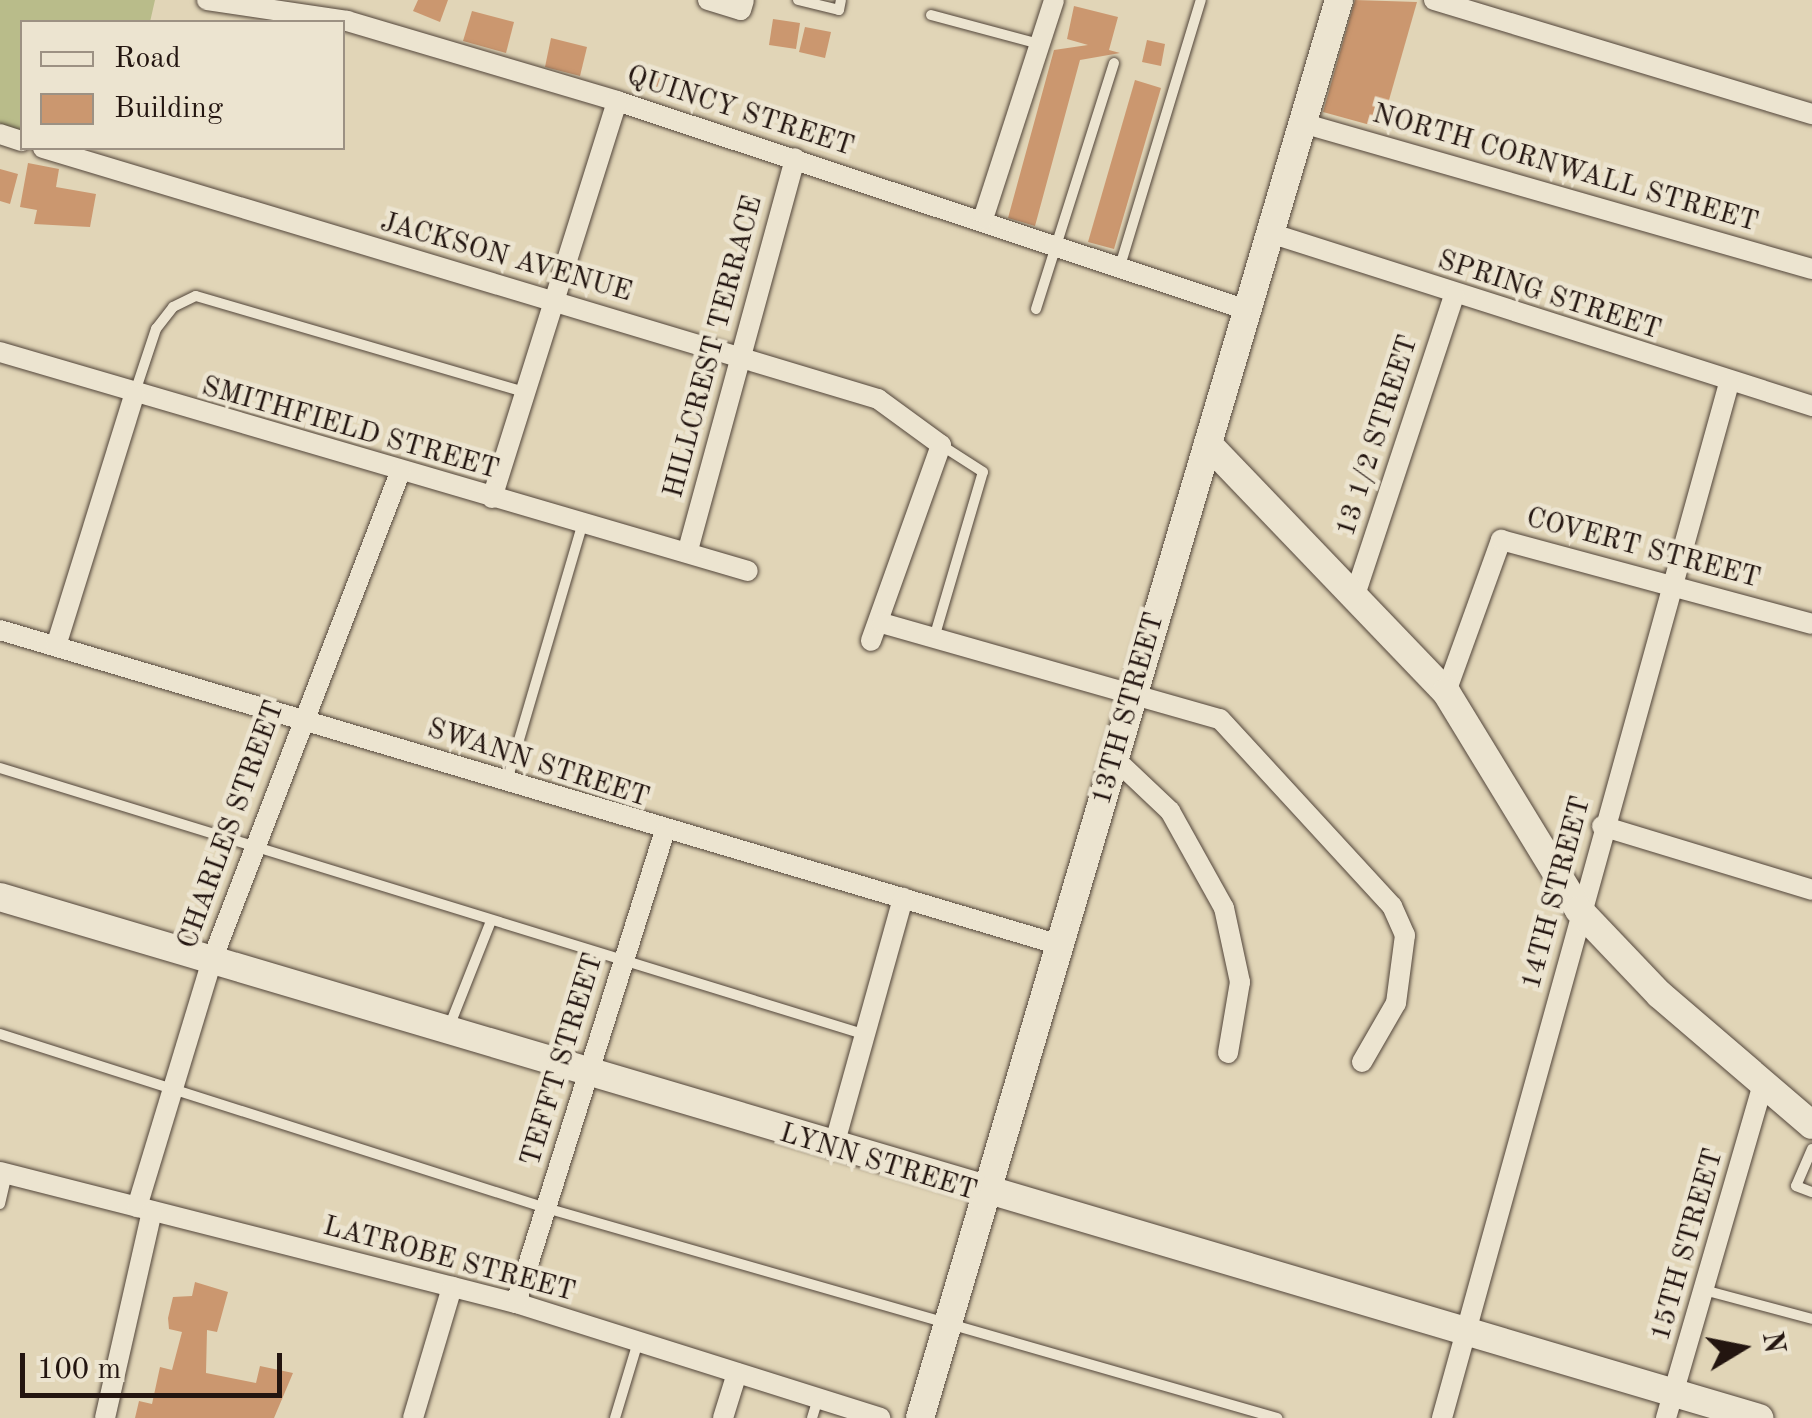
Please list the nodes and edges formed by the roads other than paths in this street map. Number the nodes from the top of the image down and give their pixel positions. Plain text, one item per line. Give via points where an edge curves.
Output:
1 (207, 0) edge
2 (708, 0) edge
3 (798, 0) edge
4 (842, 0) edge
5 (1054, 0) edge
6 (1200, 0) edge
7 (1338, 0) edge
8 (1434, 0) edge
9 (743, 5) edge
10 (932, 14) dead end
11 (340, 20) edge
12 (345, 21) edge
13 (1040, 44) junction
14 (1114, 63) dead end
15 (617, 101) junction
16 (1812, 114) edge
17 (1302, 122) junction
18 (51, 150) edge
19 (795, 158) junction
20 (984, 219) junction
21 (1270, 232) junction
22 (1055, 245) junction
23 (1120, 266) junction
24 (1812, 269) edge
25 (1454, 294) junction
26 (550, 298) junction
27 (1036, 309) dead end
28 (1247, 310) junction
29 (0, 352) edge
30 (738, 354) junction
31 (1728, 384) junction
32 (529, 394) junction
33 (134, 395) junction
34 (1812, 406) edge
35 (1208, 444) junction
36 (942, 446) junction
37 (401, 470) junction
38 (492, 498) junction
39 (582, 526) junction
40 (688, 550) junction
41 (748, 571) dead end
42 (1674, 584) junction
43 (1355, 596) junction
44 (1812, 624) edge
45 (0, 630) edge
46 (934, 638) junction
47 (56, 646) junction
48 (1446, 692) junction
49 (1133, 696) junction
50 (302, 714) junction
51 (1114, 759) junction
52 (0, 768) edge
53 (506, 785) junction
54 (1602, 826) junction
55 (664, 833) junction
56 (252, 851) junction
57 (1812, 890) edge
58 (0, 897) edge
59 (903, 898) junction
60 (1579, 910) junction
61 (491, 921) junction
62 (1060, 945) junction
63 (212, 960) junction
64 (623, 962) junction
65 (447, 1032) junction
66 (0, 1034) edge
67 (863, 1034) junction
68 (1228, 1053) dead end
69 (1362, 1062) dead end
70 (586, 1076) junction
71 (171, 1087) junction
72 (1762, 1088) junction
73 (1812, 1125) edge
74 (1812, 1149) edge
75 (833, 1150) junction
76 (4, 1173) edge
77 (1812, 1192) edge
78 (986, 1195) junction
79 (0, 1204) edge
80 (546, 1208) junction
81 (144, 1209) junction
82 (452, 1287) junction
83 (1703, 1290) junction
84 (516, 1303) junction
85 (1812, 1319) edge
86 (948, 1324) junction
87 (1469, 1330) junction
88 (638, 1342) junction
89 (737, 1373) junction
90 (1670, 1404) edge
91 (815, 1408) edge
92 (105, 1418) edge
93 (413, 1418) edge
94 (614, 1418) edge
95 (723, 1418) edge
96 (880, 1418) edge
97 (920, 1418) edge
98 (1277, 1418) edge
99 (1442, 1418) edge
100 (1758, 1418) edge

1 - 11 street, QUINCY STREET
2 - 9 street
3 - 4 lane via 839,10
5 - 13 street
6 - 23 lane
7 - 17 street, 13TH STREET
8 - 16 street
10 - 13 lane
12 - 15 street, QUINCY STREET
13 - 20 street
14 - 22 lane
15 - 19 street, QUINCY STREET
15 - 26 street
17 - 21 street, 13TH STREET
17 - 24 street, NORTH CORNWALL STREET
18 - 26 street, JACKSON AVENUE
19 - 20 street, QUINCY STREET
19 - 30 street, HILLCREST TERRACE
20 - 22 street, QUINCY STREET
21 - 25 street, SPRING STREET
21 - 28 street, 13TH STREET
22 - 23 street, QUINCY STREET
22 - 27 lane
23 - 28 street, QUINCY STREET
25 - 31 street, SPRING STREET
25 - 43 street, 13 1/2 STREET
26 - 30 street, JACKSON AVENUE
26 - 32 street
28 - 35 street, 13TH STREET
29 - 33 street, SMITHFIELD STREET
30 - 36 street, JACKSON AVENUE via 878,399
30 - 40 street, HILLCREST TERRACE
31 - 34 street, SPRING STREET
31 - 42 street, 14TH STREET
32 - 33 lane via 196,296 173,307 156,328
32 - 38 street
33 - 37 street, SMITHFIELD STREET
33 - 47 street
35 - 43 street
35 - 49 street, 13TH STREET
36 - 46 lane via 983,472
36 - 46 street via 876,632
37 - 38 street, SMITHFIELD STREET
37 - 50 street, CHARLES STREET
38 - 39 street, SMITHFIELD STREET
39 - 40 street, SMITHFIELD STREET
39 - 53 lane
40 - 41 street, SMITHFIELD STREET
42 - 44 street, COVERT STREET
42 - 48 street, COVERT STREET via 1501,540
42 - 54 street, 14TH STREET
43 - 48 street
45 - 47 street, SWANN STREET
46 - 49 street
47 - 50 street, SWANN STREET
48 - 60 street
49 - 51 street, 13TH STREET
49 - 69 street via 1220,719 1392,906 1405,934 1396,1003
50 - 53 street, SWANN STREET
50 - 56 street, CHARLES STREET
51 - 62 street, 13TH STREET
51 - 68 street via 1170,811 1224,908 1240,982
52 - 56 lane
53 - 55 street, SWANN STREET
54 - 57 street
54 - 60 street, 14TH STREET
55 - 59 street, SWANN STREET
55 - 64 street, TEFFT STREET
56 - 61 lane
56 - 63 street, CHARLES STREET
58 - 63 street, LYNN STREET
59 - 62 street, SWANN STREET
59 - 67 street
60 - 72 street
60 - 87 street, 14TH STREET
61 - 64 lane
61 - 65 lane
62 - 78 street, 13TH STREET
63 - 65 street, LYNN STREET
63 - 71 street, CHARLES STREET
64 - 67 lane
64 - 70 street, TEFFT STREET
65 - 70 street, LYNN STREET
66 - 71 lane
67 - 75 street
70 - 75 street, LYNN STREET
70 - 80 street, TEFFT STREET
71 - 80 lane
71 - 81 street, CHARLES STREET
72 - 73 street
72 - 83 street, 15TH STREET
74 - 77 lane via 1796,1186
75 - 78 street, LYNN STREET
76 - 79 lane
76 - 81 street, LATROBE STREET
78 - 86 street, 13TH STREET
78 - 87 street, LYNN STREET
80 - 84 street, TEFFT STREET
80 - 86 lane
81 - 82 street, LATROBE STREET
81 - 92 street, CHARLES STREET
82 - 84 street, LATROBE STREET
82 - 93 street
83 - 85 lane
83 - 90 street, 15TH STREET
84 - 88 street, LATROBE STREET
86 - 97 street, 13TH STREET
86 - 98 lane
87 - 90 street, LYNN STREET
87 - 99 street, 14TH STREET
88 - 89 street, LATROBE STREET
88 - 94 lane
89 - 91 street, LATROBE STREET
89 - 95 street
90 - 100 street, LYNN STREET
91 - 96 street, LATROBE STREET

